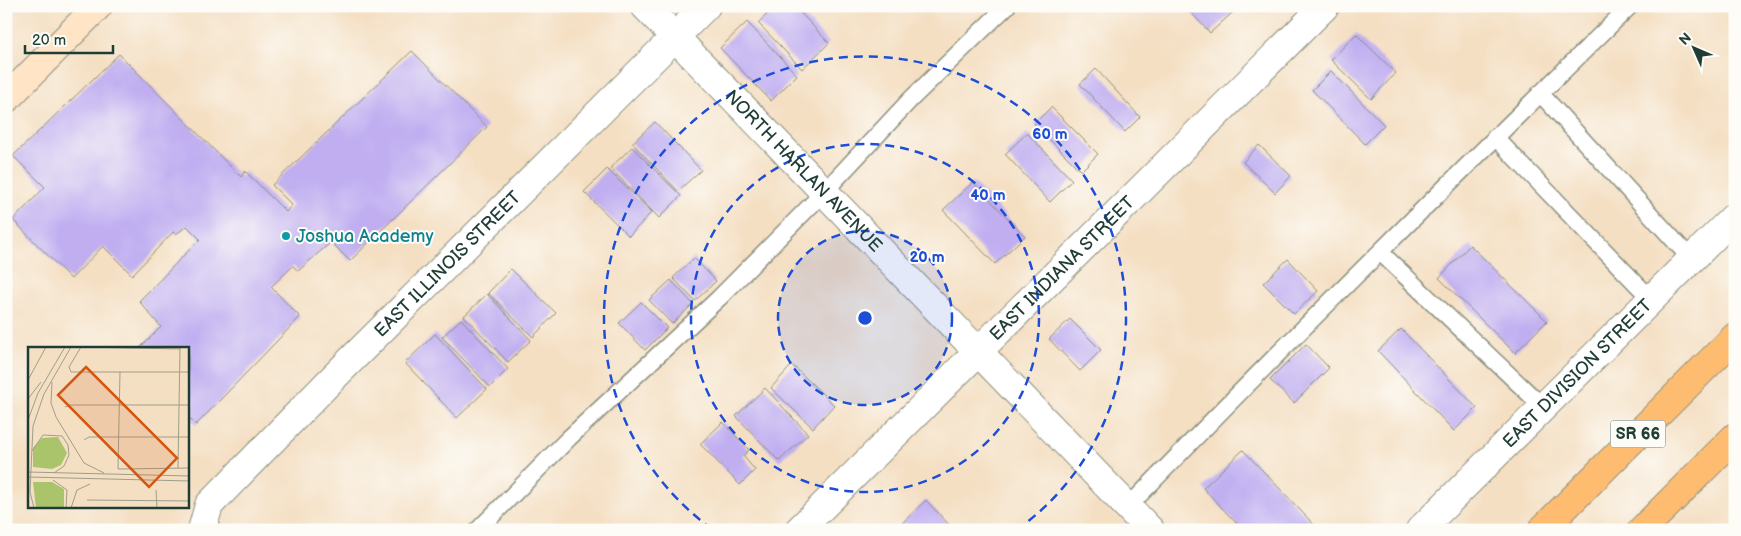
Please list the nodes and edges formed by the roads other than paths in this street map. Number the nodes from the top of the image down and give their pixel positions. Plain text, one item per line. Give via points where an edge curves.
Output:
1 (98, 6) edge
2 (645, 6) edge
3 (706, 6) edge
4 (1007, 6) edge
5 (1325, 6) edge
6 (1630, 6) edge
7 (675, 37) junction
8 (1540, 93) junction
9 (6, 99) edge
10 (1495, 137) junction
11 (824, 192) junction
12 (1735, 216) edge
13 (1380, 252) junction
14 (1691, 259) junction
15 (1651, 299) junction
16 (1735, 337) edge
17 (978, 352) junction
18 (1543, 407) junction
19 (1735, 437) edge
20 (1128, 507) junction
21 (202, 530) edge
22 (478, 530) edge
23 (799, 530) edge
24 (1150, 530) edge
25 (1420, 530) edge
26 (1542, 530) edge
27 (1642, 530) edge

1 - 9 street
2 - 7 street, NORTH HARLAN AVENUE
3 - 7 street, EAST ILLINOIS STREET
4 - 11 lane via 911,99
5 - 17 street, EAST INDIANA STREET
6 - 8 lane
7 - 11 street, NORTH HARLAN AVENUE
7 - 21 street, EAST ILLINOIS STREET via 209,505
8 - 10 lane
8 - 14 lane
10 - 13 lane
10 - 15 lane
11 - 17 street, NORTH HARLAN AVENUE
11 - 22 lane
12 - 14 street, EAST DIVISION STREET
13 - 18 lane
13 - 20 lane
14 - 15 street, EAST DIVISION STREET
15 - 18 street, EAST DIVISION STREET
16 - 26 highway, SR 66
17 - 20 street, NORTH HARLAN AVENUE
17 - 23 street, EAST INDIANA STREET
18 - 25 street, EAST DIVISION STREET
19 - 27 highway
20 - 24 street, NORTH HARLAN AVENUE

